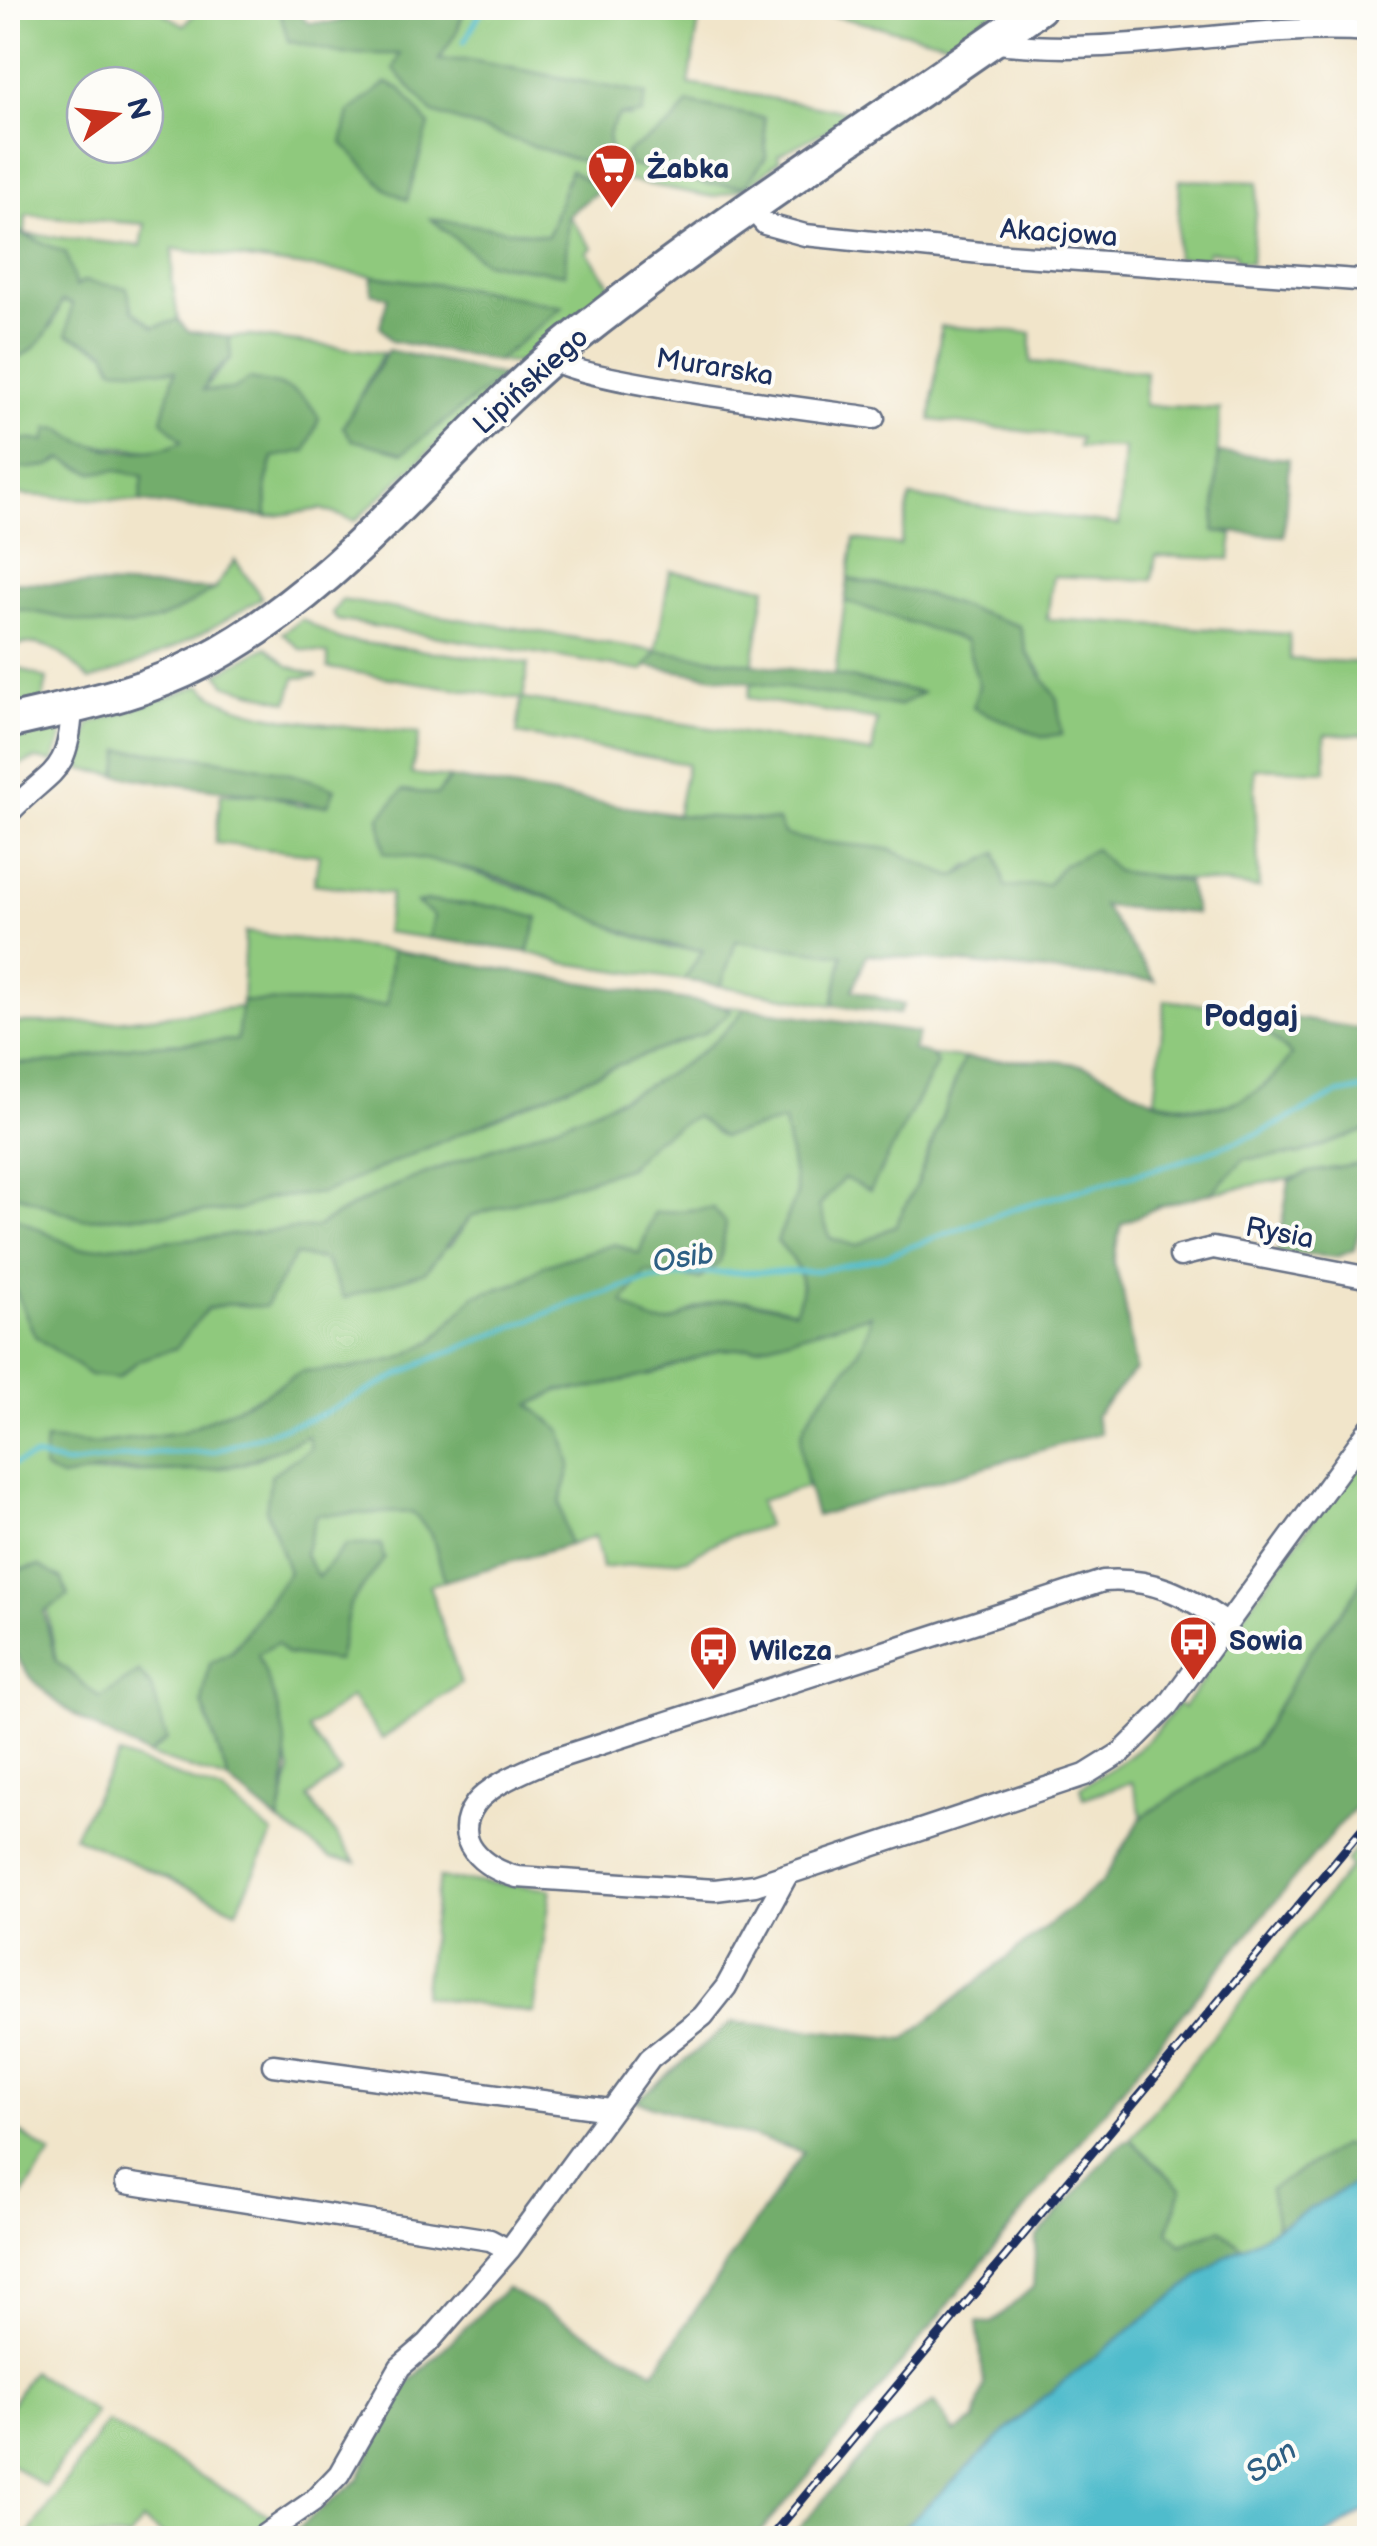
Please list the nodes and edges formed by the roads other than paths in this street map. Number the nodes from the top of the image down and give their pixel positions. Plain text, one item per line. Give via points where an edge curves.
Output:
1 (1039, 8) edge
2 (1370, 31) edge
3 (990, 42) junction
4 (753, 210) junction
5 (1370, 281) edge
6 (550, 358) junction
7 (874, 418) dead end
8 (72, 710) junction
9 (10, 720) edge
10 (8, 814) edge
11 (1180, 1256) dead end
12 (1370, 1278) edge
13 (1370, 1428) edge
14 (1226, 1623) junction
15 (786, 1877) junction
16 (272, 2066) dead end
17 (610, 2110) junction
18 (126, 2182) dead end
19 (510, 2250) junction
20 (260, 2538) edge

1 - 3 main road, Lipińskiego
2 - 3 street via 1280,31 1074,48
3 - 4 main road, Lipińskiego
4 - 5 street, Akacjowa via 765,224 805,235
4 - 6 main road, Lipińskiego
6 - 7 street, Murarska via 558,366 608,377
6 - 8 main road, Lipińskiego via 279,614 186,670
8 - 9 main road, Lipińskiego
8 - 10 street via 64,764
11 - 12 street, Rysia via 1213,1248
13 - 14 street
14 - 15 street via 1166,1708 1106,1764 1048,1790
14 - 15 street via 1154,1584 1103,1581 546,1762 485,1796 467,1822 476,1858 518,1877 716,1890
15 - 17 street via 726,1988 703,2016 650,2058
16 - 17 street
17 - 19 street
18 - 19 street via 490,2240
19 - 20 street via 400,2367 339,2474

